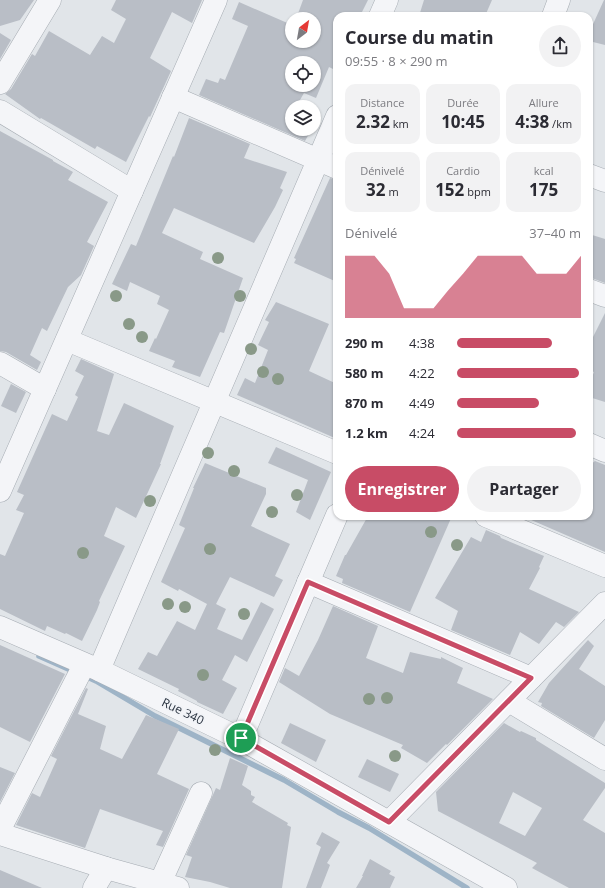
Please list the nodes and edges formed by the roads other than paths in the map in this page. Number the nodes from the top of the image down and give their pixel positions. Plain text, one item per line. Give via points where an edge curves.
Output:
1 (50, 0) edge
2 (216, 0) edge
3 (387, 0) edge
4 (560, 0) edge
5 (382, 12) edge
6 (555, 12) edge
7 (0, 83) edge
8 (173, 97) junction
9 (0, 111) edge
10 (333, 135) edge
11 (327, 164) edge
12 (593, 177) edge
13 (605, 182) edge
14 (132, 191) junction
15 (593, 292) edge
16 (605, 296) edge
17 (67, 340) junction
18 (0, 363) edge
19 (45, 389) junction
20 (214, 402) junction
21 (593, 446) edge
22 (333, 451) edge
23 (605, 451) edge
24 (0, 491) edge
25 (335, 520) edge
26 (496, 520) edge
27 (605, 566) edge
28 (308, 582) junction
29 (605, 603) edge
30 (0, 627) edge
31 (91, 668) junction
32 (531, 678) junction
33 (509, 701) junction
34 (241, 738) junction
35 (605, 759) edge
36 (201, 793) dead end
37 (389, 822) junction
38 (0, 829) edge
39 (0, 834) edge
40 (106, 868) junction
41 (169, 885) edge
42 (94, 888) edge
43 (506, 888) edge

1 - 7 street
2 - 8 street
3 - 5 street
4 - 6 street
8 - 11 street
8 - 14 street
9 - 14 street
10 - 11 street
11 - 20 street
12 - 13 street
14 - 17 street
15 - 16 street
17 - 19 street
17 - 20 street
18 - 19 street
19 - 24 street
20 - 22 street
20 - 31 street
21 - 23 street
25 - 28 street
26 - 27 street
28 - 32 street
28 - 34 street
29 - 32 street
30 - 31 street, Rue 340
31 - 34 street, Rue 340
31 - 38 street
32 - 33 street
33 - 35 street
33 - 37 street
34 - 37 street, Rue 340
36 - 41 street
37 - 43 street, Rue 340
39 - 40 street
40 - 41 street
40 - 42 street

